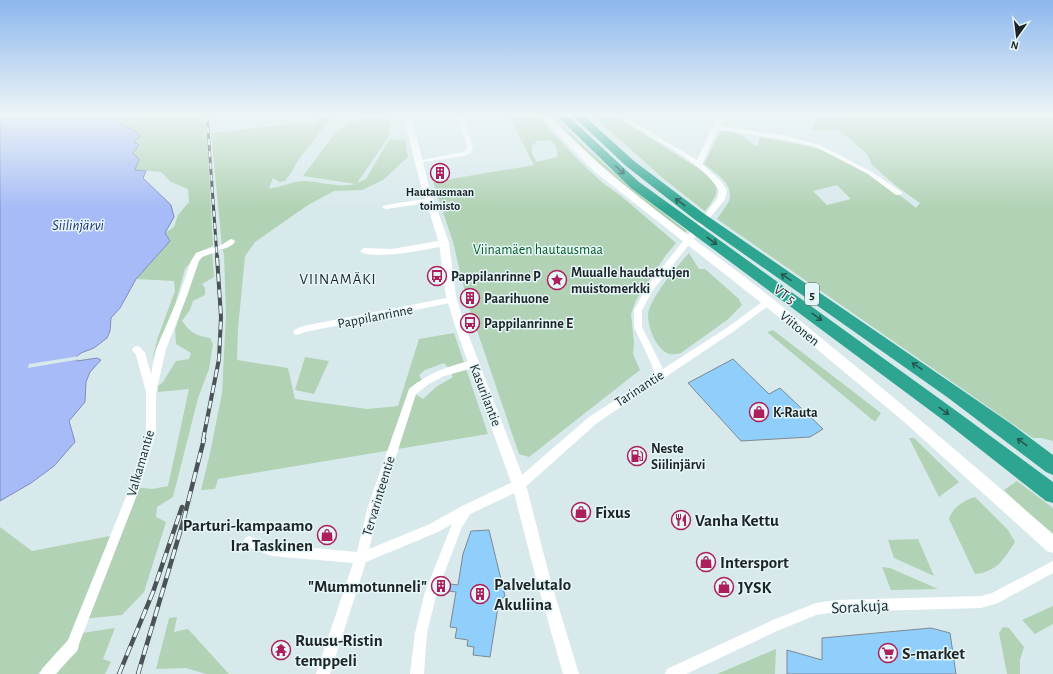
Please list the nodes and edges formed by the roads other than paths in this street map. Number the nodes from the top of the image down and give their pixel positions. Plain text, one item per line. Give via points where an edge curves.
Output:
1 (415, 146) edge
2 (470, 146) edge
3 (575, 146) edge
4 (594, 146) edge
5 (610, 146) edge
6 (669, 146) edge
7 (707, 146) edge
8 (819, 146) edge
9 (419, 162) junction
10 (698, 164) junction
11 (899, 193) dead end
12 (430, 200) junction
13 (386, 207) dead end
14 (231, 242) dead end
15 (444, 243) junction
16 (364, 251) dead end
17 (452, 300) junction
18 (768, 302) junction
19 (297, 332) dead end
20 (137, 350) dead end
21 (474, 364) junction
22 (659, 375) junction
23 (151, 393) junction
24 (1053, 466) edge
25 (519, 485) junction
26 (1053, 494) edge
27 (466, 510) junction
28 (248, 542) dead end
29 (1053, 545) edge
30 (361, 558) junction
31 (1053, 567) edge
32 (46, 674) edge
33 (323, 674) edge
34 (417, 674) edge
35 (571, 674) edge
36 (672, 674) edge

1 - 9 street, Kasurilantie
2 - 9 street via 469,152 464,154
3 - 18 main road, Viitonen via 600,170
4 -> 26 highway, VT 5 / 5 via 635,185
24 -> 5 highway, VT 5 / 5 via 951,390 708,223
6 - 10 street
7 - 10 street
8 - 11 street via 870,173
9 - 12 street, Kasurilantie
10 - 22 street via 715,177 723,194 647,291 638,310 638,326 657,365
12 - 13 street
12 - 15 street, Kasurilantie
14 - 23 street, Valkamantie via 199,255 195,261 161,349
15 - 16 street via 392,252
15 - 17 street, Kasurilantie
17 - 19 street, Pappilanrinne
17 - 21 street, Kasurilantie
18 - 22 street, Tarinantie via 718,338
18 - 29 main road, Viitonen via 907,416
20 - 23 street
21 - 25 street, Kasurilantie
21 - 30 street, Tervarinteentie via 456,368 423,382 412,392 374,506
22 - 25 street, Tarinantie via 593,420
23 - 32 street, Valkamantie via 151,434 136,487 73,644
25 - 27 street, Tarinantie
25 - 35 street, Kasurilantie
27 - 30 street, Tarinantie via 434,528
27 - 34 street via 431,592 421,633
28 - 30 street via 272,550
30 - 33 street, Tervarinteentie
31 - 36 street, Sorakuja via 994,600 816,609 773,626

